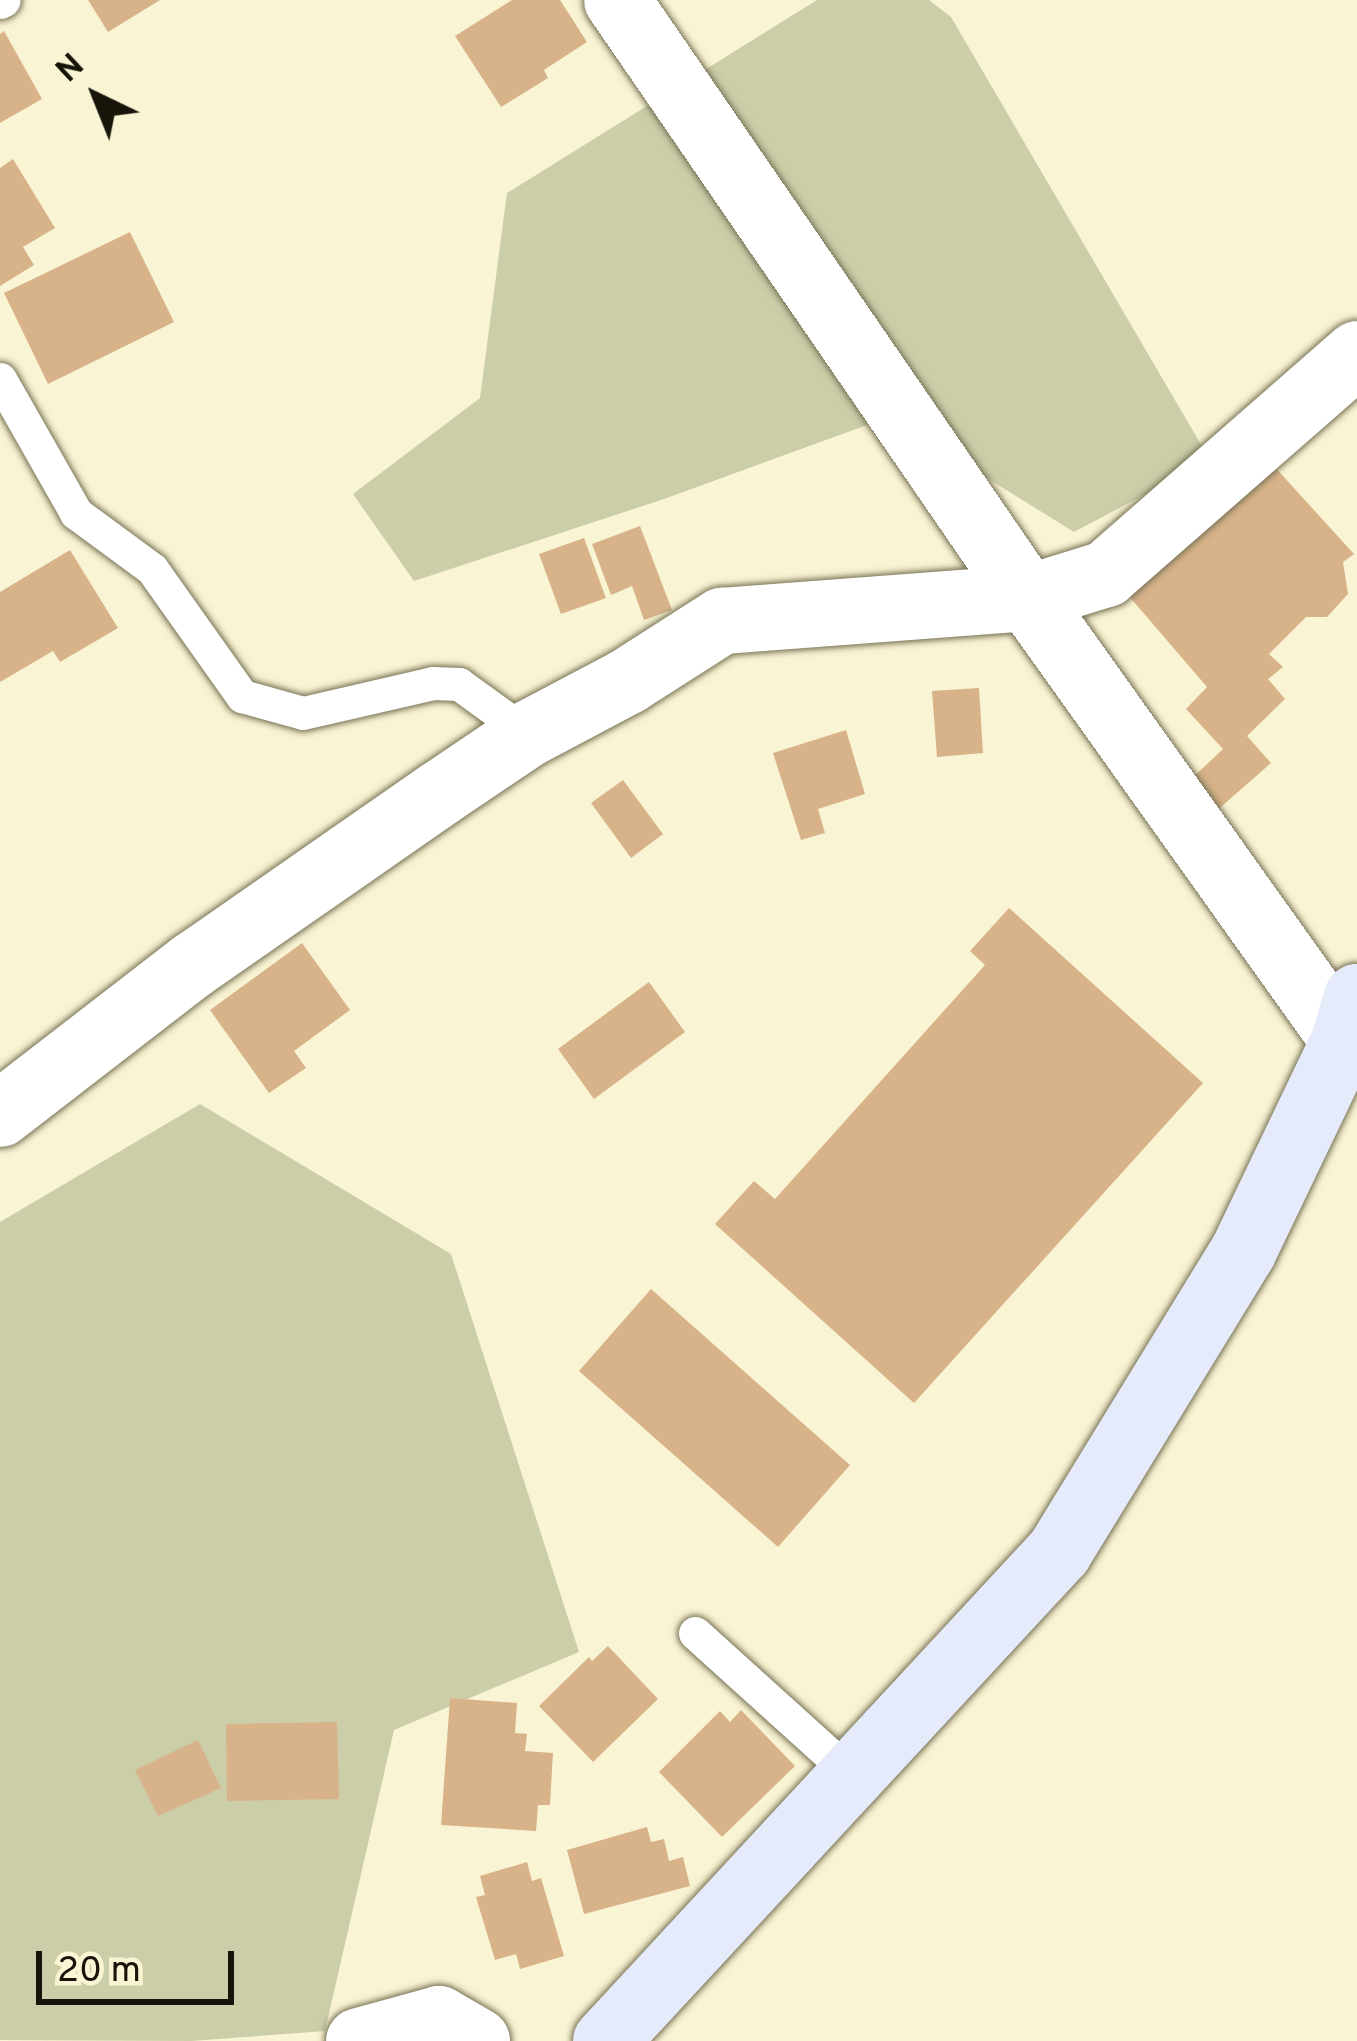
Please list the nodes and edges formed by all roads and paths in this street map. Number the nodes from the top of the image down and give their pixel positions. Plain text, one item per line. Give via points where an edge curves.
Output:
1 (617, 0) edge
2 (1357, 354) edge
3 (0, 379) edge
4 (1028, 598) junction
5 (528, 734) junction
6 (1351, 1019) edge
7 (0, 1114) edge
8 (695, 1633) dead end
9 (853, 1776) junction
10 (358, 2041) edge
11 (477, 2041) edge
12 (606, 2041) edge

1 - 4 street
2 - 4 street via 1106,574
3 - 5 lane via 76,512 152,569 242,696 302,713 459,684
4 - 5 street via 722,621
4 - 6 street
5 - 7 street via 193,965
6 - 9 street via 1243,1252 1059,1552
8 - 9 lane
9 - 12 street
10 - 11 street via 440,2020

